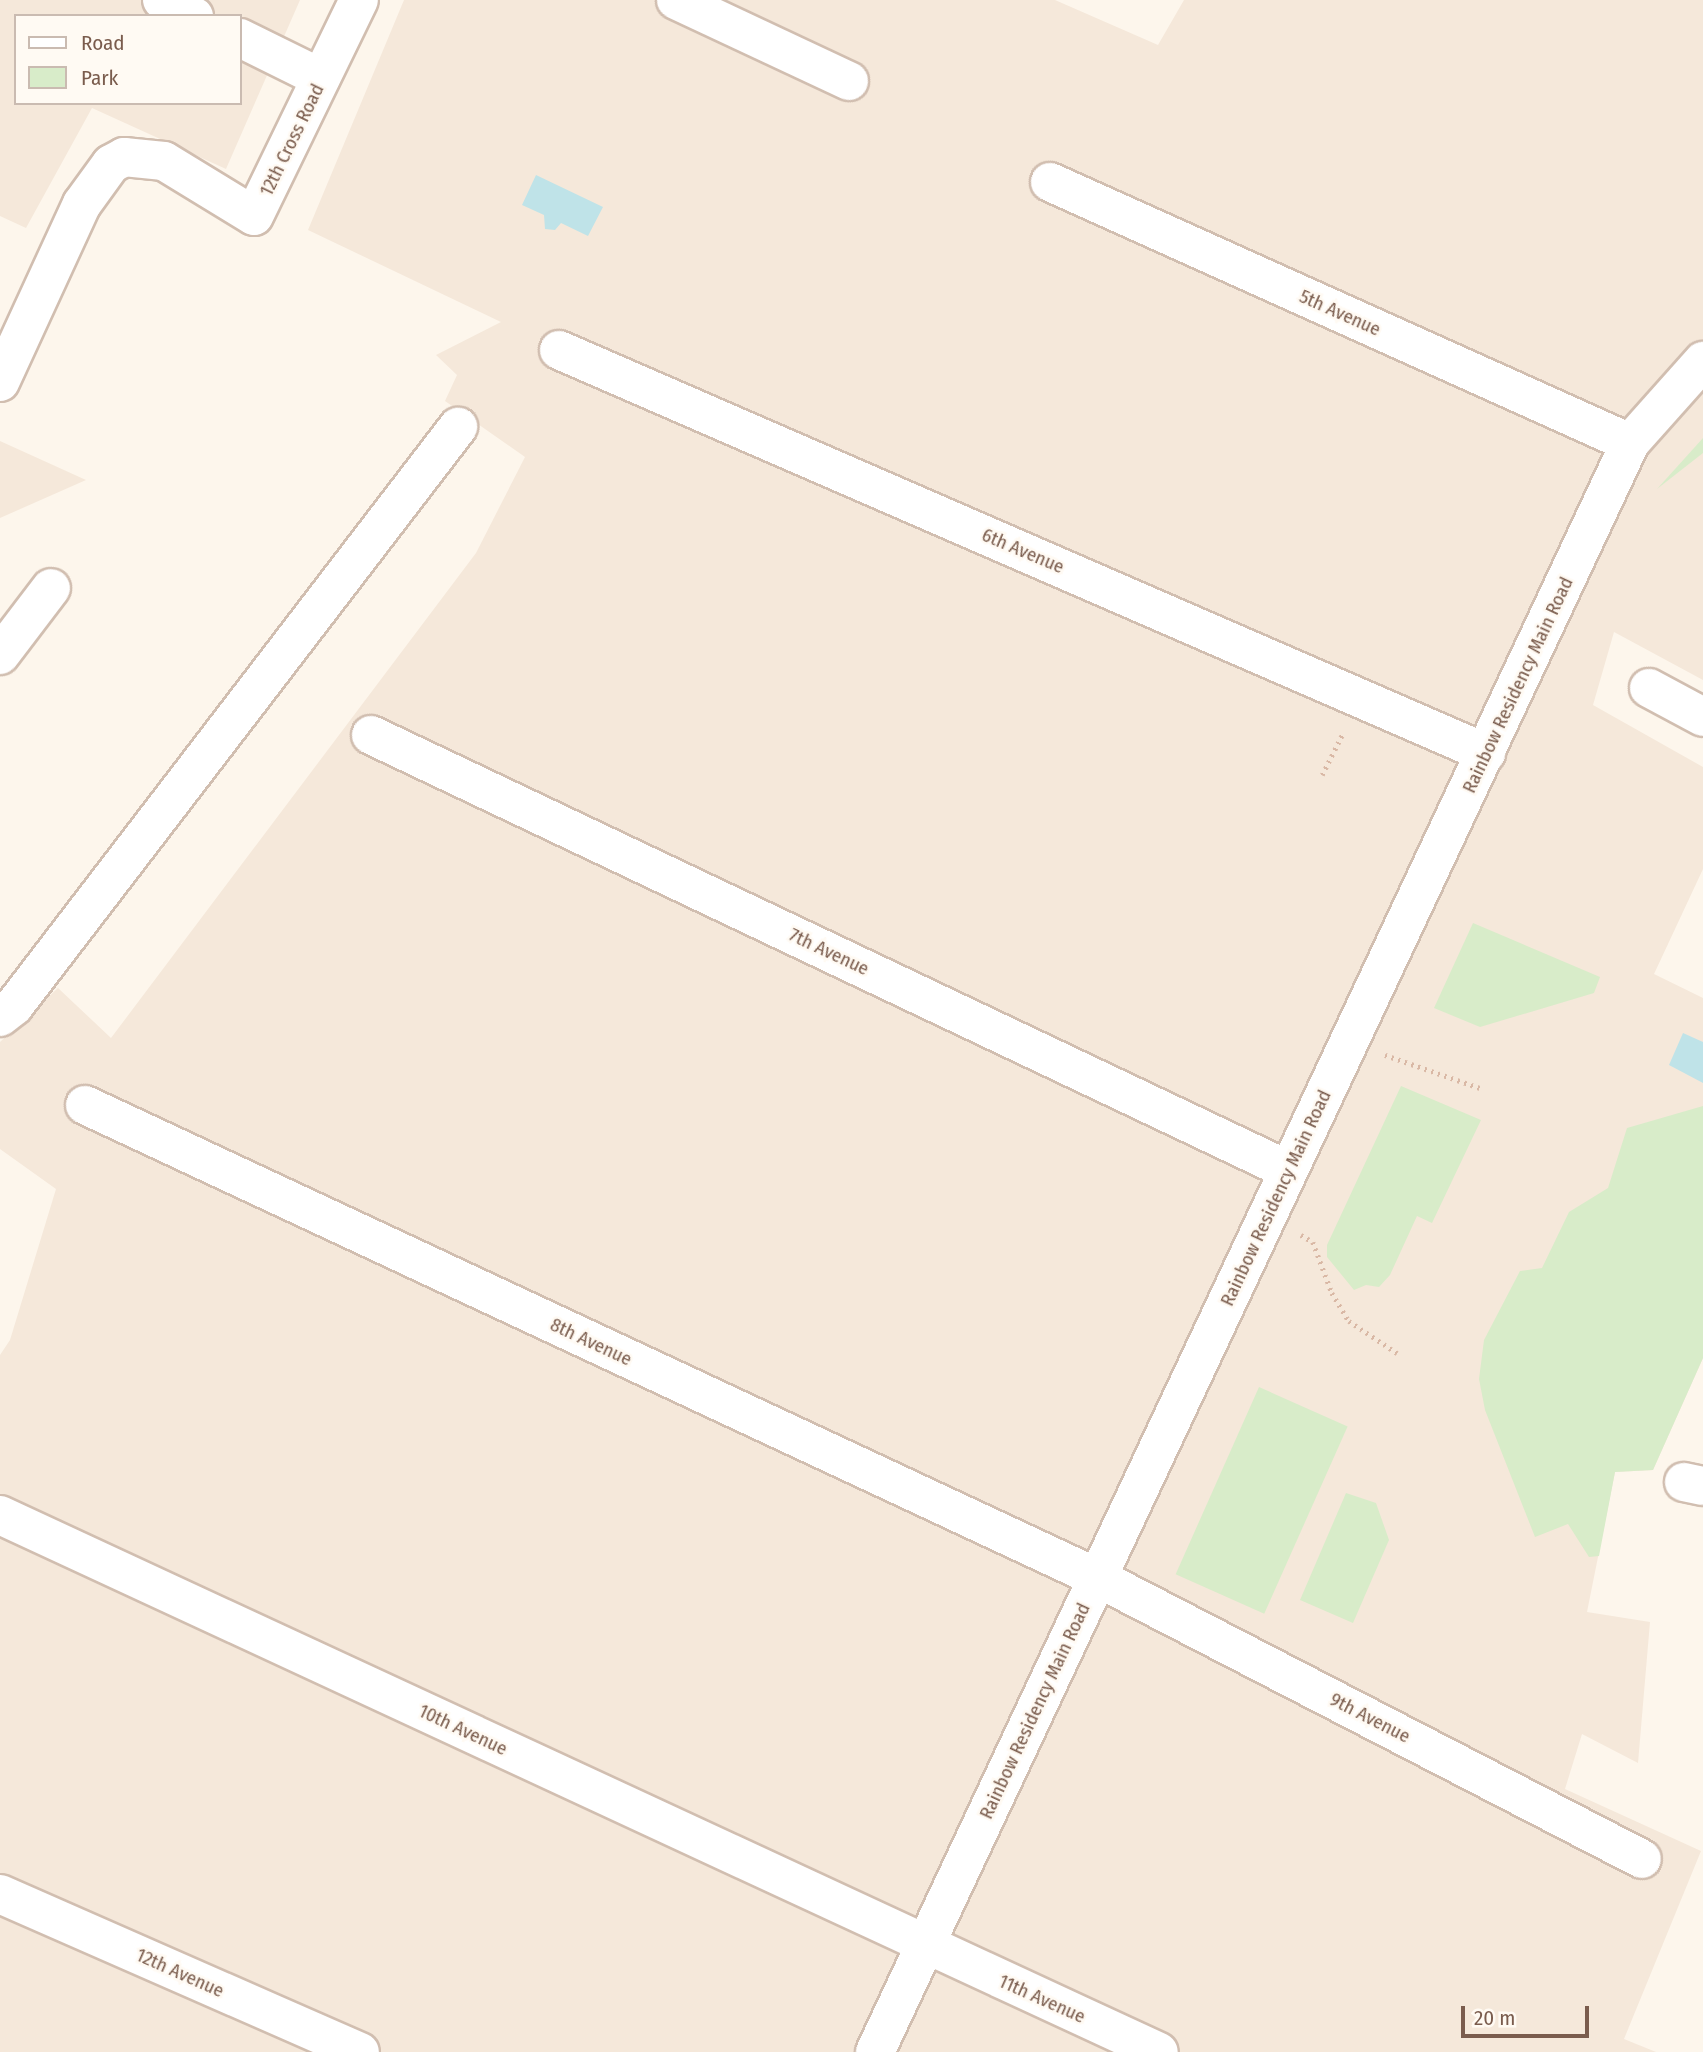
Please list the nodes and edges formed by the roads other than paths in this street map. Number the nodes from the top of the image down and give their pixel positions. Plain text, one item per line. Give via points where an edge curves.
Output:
1 (162, 0) edge
2 (359, 0) edge
3 (676, 0) edge
4 (190, 14) edge
5 (242, 39) edge
6 (321, 78) junction
7 (849, 80) dead end
8 (1050, 183) dead end
9 (559, 350) dead end
10 (1703, 361) edge
11 (0, 382) edge
12 (458, 427) dead end
13 (1630, 443) junction
14 (51, 588) dead end
15 (0, 655) edge
16 (1648, 688) dead end
17 (1703, 717) edge
18 (371, 735) dead end
19 (1486, 753) junction
20 (5, 1007) edge
21 (85, 1105) dead end
22 (1288, 1170) junction
23 (0, 1515) edge
24 (1098, 1578) junction
25 (1642, 1859) dead end
26 (0, 1894) edge
27 (925, 1946) junction
28 (360, 2052) edge
29 (875, 2052) edge
30 (1159, 2052) edge

1 - 4 street
2 - 6 street, 12th Cross Road
3 - 7 street
5 - 6 street
6 - 11 street, 12th Cross Road via 254,216 164,162 124,158 111,164 82,204
8 - 13 street, 5th Avenue
9 - 19 street, 6th Avenue
10 - 13 street, Rainbow Residency Main Road
12 - 20 street
13 - 19 street, Rainbow Residency Main Road
14 - 15 street
16 - 17 street
18 - 22 street, 7th Avenue
19 - 22 street, Rainbow Residency Main Road
21 - 24 street, 8th Avenue
22 - 24 street, Rainbow Residency Main Road
23 - 27 street, 10th Avenue
24 - 25 street, 9th Avenue
24 - 27 street, Rainbow Residency Main Road
26 - 28 street, 12th Avenue
27 - 29 street, Rainbow Residency Main Road
27 - 30 street, 11th Avenue

